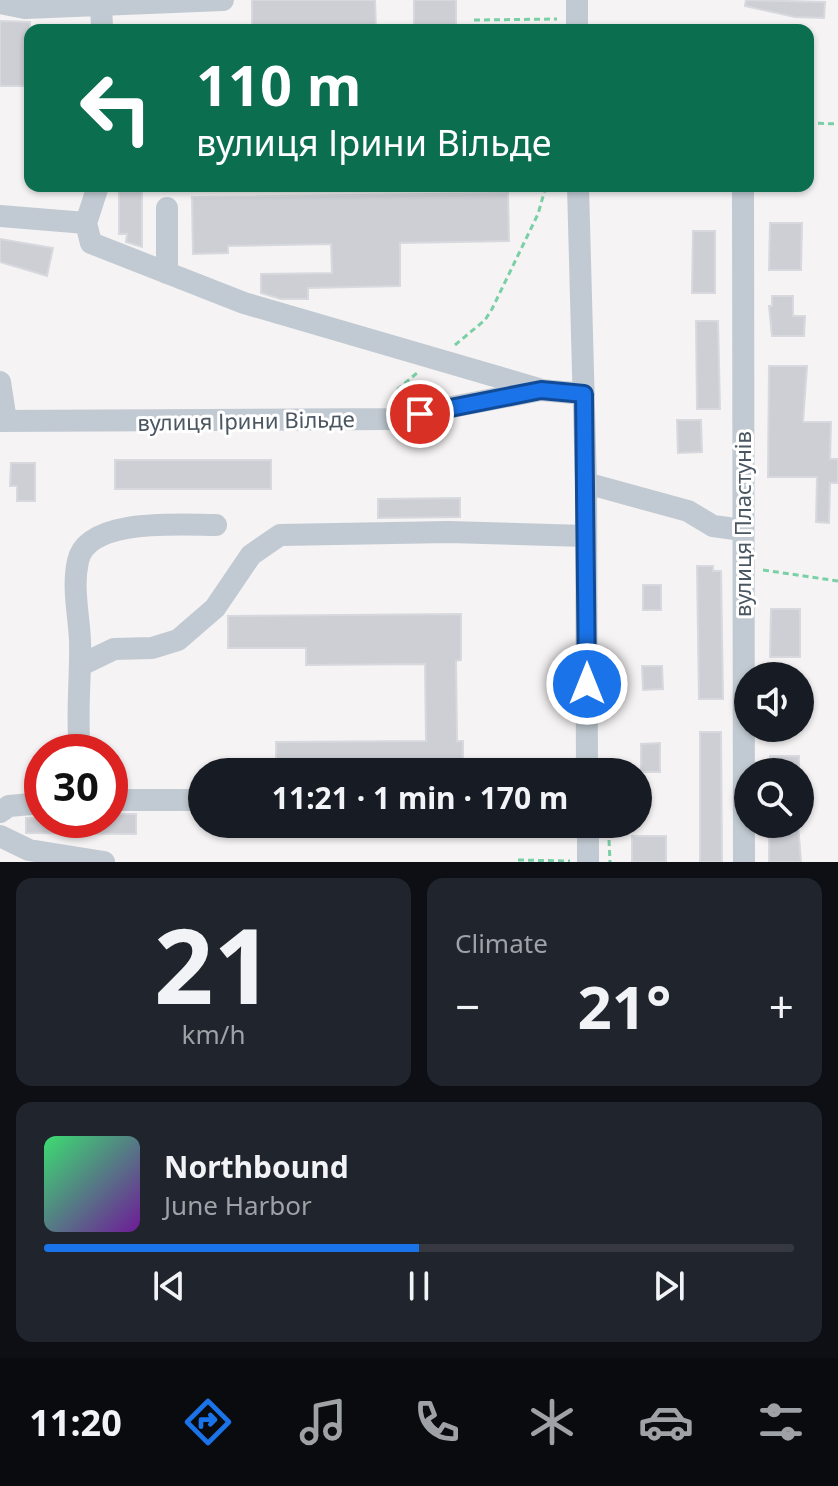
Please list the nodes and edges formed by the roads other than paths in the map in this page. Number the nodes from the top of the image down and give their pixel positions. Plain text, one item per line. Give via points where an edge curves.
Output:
1 (223, 0) edge
2 (0, 3) edge
3 (101, 3) edge
4 (102, 24) edge
5 (96, 192) edge
6 (578, 192) edge
7 (743, 192) edge
8 (167, 208) dead end
9 (0, 216) edge
10 (86, 223) junction
11 (167, 273) junction
12 (0, 382) edge
13 (541, 390) junction
14 (584, 394) junction
15 (3, 421) edge
16 (586, 483) junction
17 (216, 525) dead end
18 (742, 530) junction
19 (586, 536) junction
20 (81, 665) junction
21 (80, 734) edge
22 (587, 758) edge
23 (128, 800) edge
24 (188, 800) edge
25 (24, 805) edge
26 (0, 812) edge
27 (0, 836) edge
28 (588, 838) edge
29 (90, 861) edge
30 (588, 862) edge
31 (744, 862) edge

1 - 3 street
2 - 3 street via 25,8
3 - 4 street
5 - 10 street
6 - 14 street
7 - 18 street, вулиця Пластунів
8 - 11 street
9 - 10 street
10 - 11 street via 91,243
11 - 13 street via 244,303
12 - 15 street
13 - 14 street, вулиця Ірини Вільде
13 - 15 street, вулиця Ірини Вільде via 389,419
14 - 16 street
16 - 18 street via 688,511 713,526
16 - 19 street
17 - 20 street via 118,530 82,547 76,579
18 - 31 street, вулиця Пластунів
19 - 20 street via 280,535 251,555 215,608 178,640 152,648 114,649
19 - 22 street
20 - 21 street
23 - 24 street
25 - 26 street
27 - 29 street via 29,850
28 - 30 street

